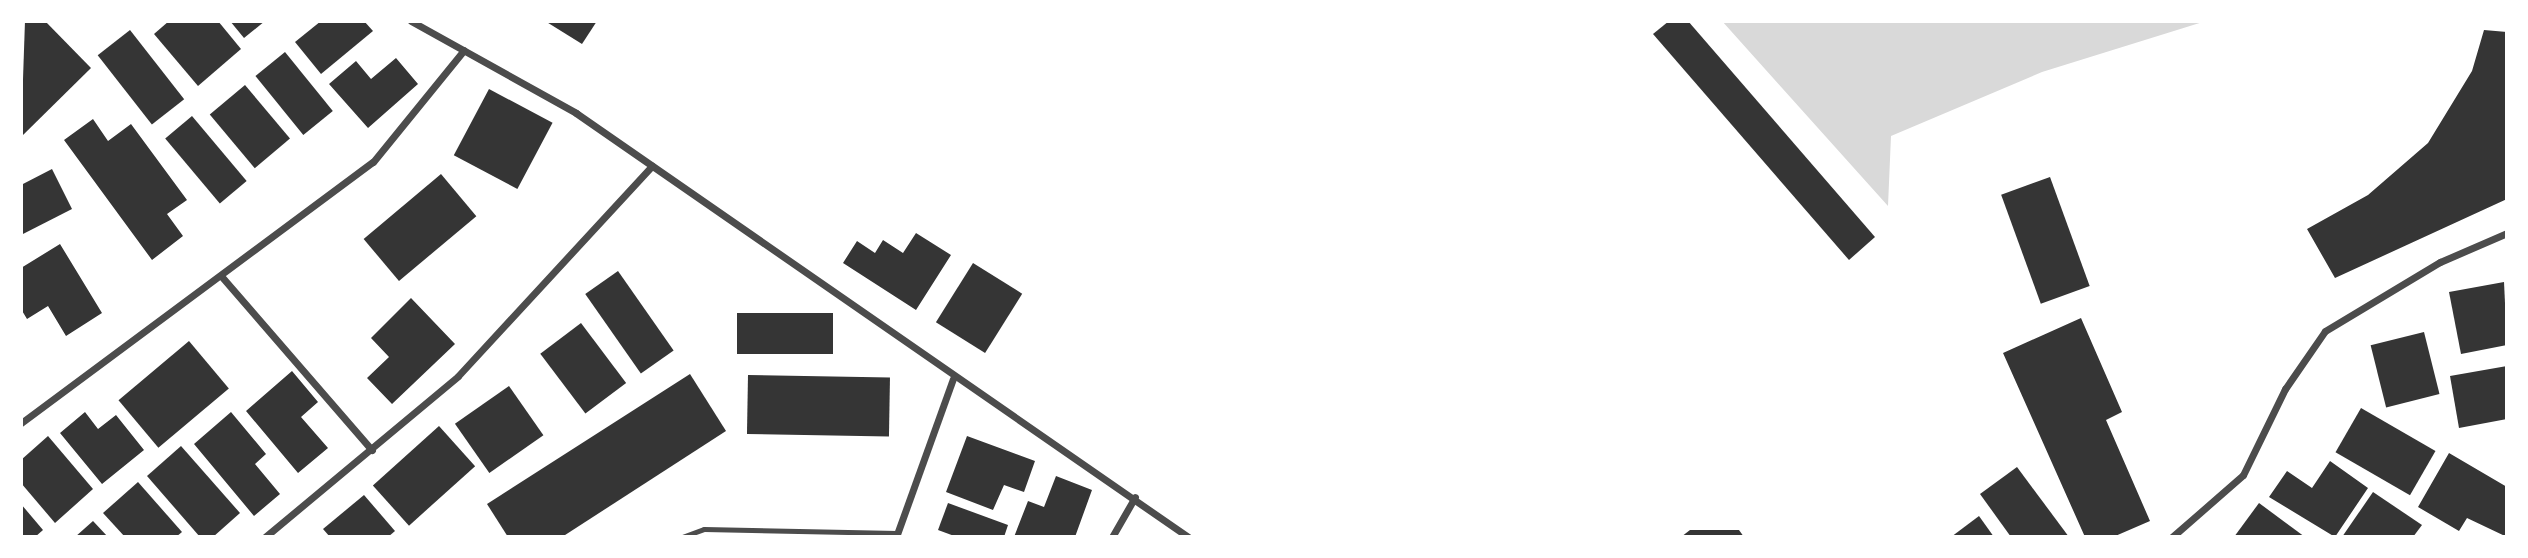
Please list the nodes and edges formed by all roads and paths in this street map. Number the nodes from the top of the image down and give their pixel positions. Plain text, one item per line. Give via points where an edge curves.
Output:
1 (411, 21) edge
2 (464, 50) junction
3 (652, 166) junction
4 (2507, 233) edge
5 (222, 276) junction
6 (953, 379) junction
7 (21, 423) edge
8 (372, 450) junction
9 (1136, 497) junction
10 (897, 535) edge
11 (265, 537) edge
12 (682, 537) edge
13 (1112, 537) edge
14 (1188, 537) edge
15 (2172, 537) edge

1 - 2 street
2 - 3 street via 576,113
2 - 5 street via 373,162
3 - 6 street
3 - 8 street via 458,376
4 - 15 street via 2440,262 2325,331 2285,389 2243,475
5 - 7 street
5 - 8 street
6 - 9 street
6 - 10 street
8 - 11 street
9 - 13 street
9 - 14 street
10 - 12 lane via 704,529

